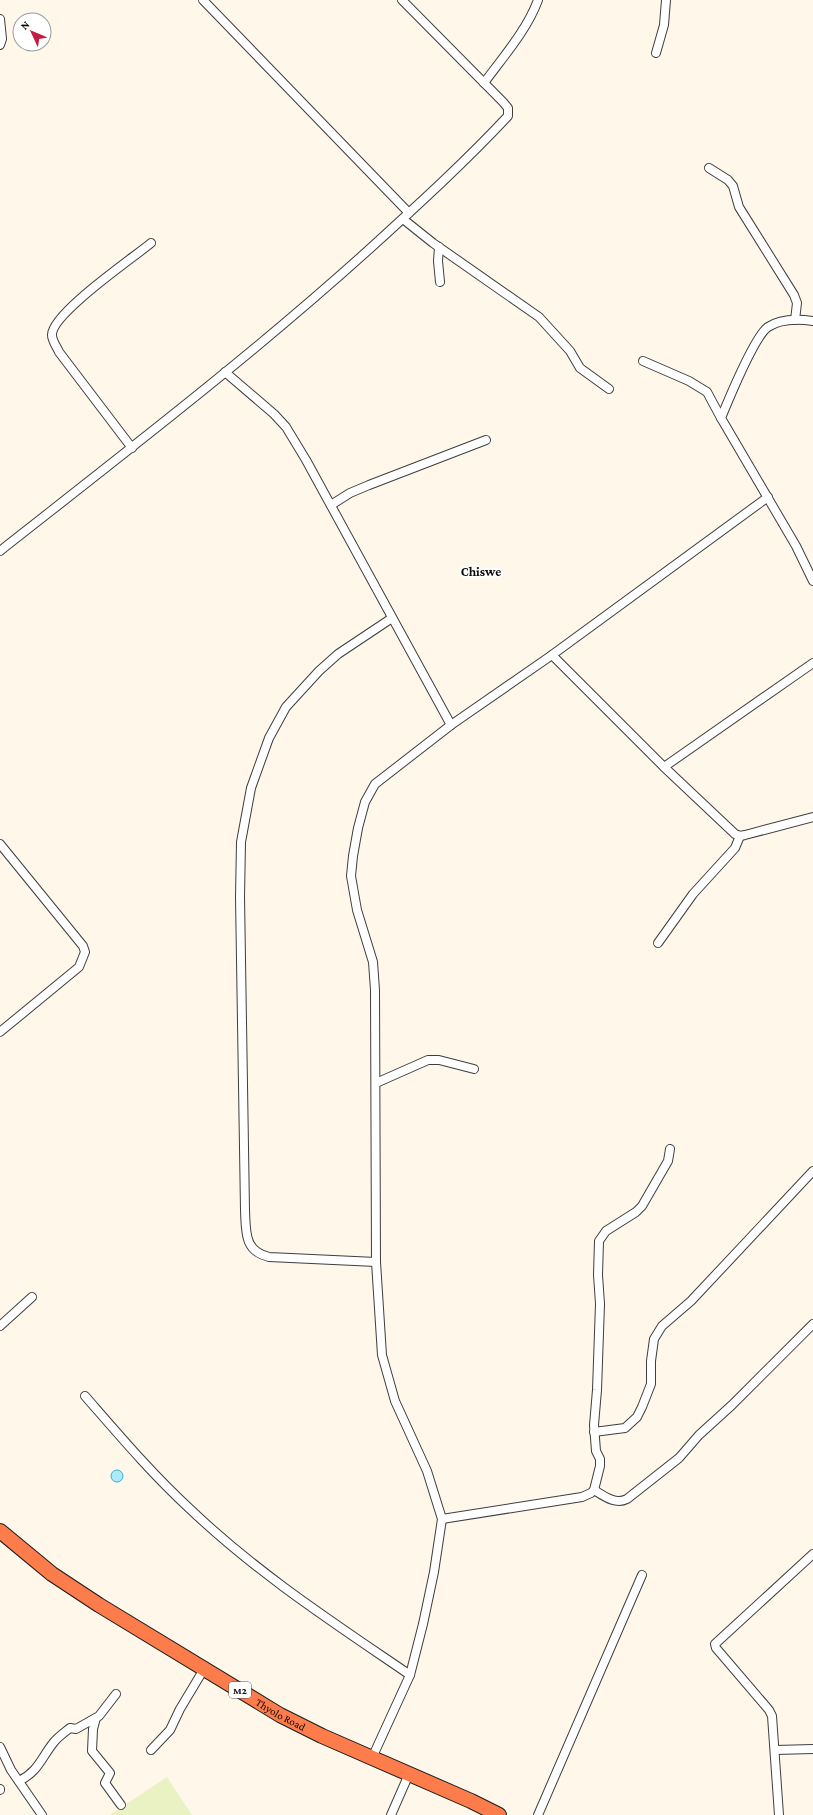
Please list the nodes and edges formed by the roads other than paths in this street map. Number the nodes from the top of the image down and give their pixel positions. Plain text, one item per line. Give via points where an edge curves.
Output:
1 (202, 0) edge
2 (402, 0) edge
3 (538, 0) edge
4 (666, 0) edge
5 (0, 19) edge
6 (0, 45) edge
7 (656, 53) dead end
8 (484, 83) junction
9 (709, 168) dead end
10 (409, 213) junction
11 (402, 219) junction
12 (151, 243) dead end
13 (439, 247) junction
14 (440, 282) dead end
15 (795, 320) junction
16 (813, 321) edge
17 (643, 361) dead end
18 (225, 372) junction
19 (609, 389) dead end
20 (721, 418) junction
21 (486, 440) dead end
22 (132, 448) junction
23 (768, 497) junction
24 (331, 505) junction
25 (0, 550) edge
26 (813, 581) edge
27 (392, 618) junction
28 (552, 655) junction
29 (813, 663) edge
30 (451, 725) junction
31 (664, 767) junction
32 (813, 817) edge
33 (740, 836) junction
34 (0, 844) edge
35 (658, 944) dead end
36 (0, 1032) edge
37 (474, 1069) dead end
38 (376, 1083) junction
39 (670, 1149) dead end
40 (813, 1171) edge
41 (376, 1262) junction
42 (32, 1297) dead end
43 (813, 1324) edge
44 (0, 1326) edge
45 (85, 1396) dead end
46 (594, 1432) junction
47 (594, 1490) junction
48 (442, 1519) junction
49 (0, 1531) edge
50 (813, 1554) edge
51 (642, 1574) dead end
52 (204, 1669) junction
53 (410, 1676) junction
54 (116, 1694) dead end
55 (96, 1718) junction
56 (0, 1747) edge
57 (813, 1749) edge
58 (152, 1750) dead end
59 (775, 1750) junction
60 (372, 1758) junction
61 (409, 1774) junction
62 (19, 1781) junction
63 (121, 1805) dead end
64 (493, 1814) edge
65 (42, 1815) edge
66 (391, 1815) edge
67 (538, 1815) edge
68 (779, 1815) edge

1 - 10 street
2 - 8 street
3 - 8 street via 521,32
4 - 7 street via 664,25
5 - 6 street
8 - 10 street via 508,108 508,116
9 - 15 street via 733,186 739,207 794,294 797,304
10 - 11 street
11 - 13 street
11 - 18 street via 322,292
12 - 22 street via 64,313 52,335 59,352
13 - 14 street
13 - 19 street via 539,316 570,351 580,368
15 - 16 street
15 - 20 street via 776,324 764,330 743,368
17 - 20 street via 689,381 707,392
18 - 22 street
18 - 24 street via 286,427
20 - 23 street
21 - 24 street via 369,485
22 - 25 street
23 - 26 street
23 - 28 street
24 - 27 street
27 - 30 street
27 - 41 street via 338,654 286,707 269,738 258,766 241,842 244,1210 247,1240 256,1251 269,1257
28 - 30 street
28 - 31 street
29 - 31 street
30 - 38 street via 375,784 365,802 352,856 351,876 357,910 372,962 375,990
31 - 33 street
32 - 33 street
33 - 35 street via 735,848 693,894
34 - 36 street via 83,946 85,952 79,967
37 - 38 street via 439,1060 428,1060
38 - 41 street
39 - 46 street via 668,1161 642,1206 606,1231 599,1241 600,1304
40 - 46 street via 691,1300 662,1326 654,1339 651,1384 637,1417 625,1428
41 - 48 street via 380,1342 385,1370 395,1400 427,1471
42 - 44 street
43 - 47 street via 732,1406 699,1435 679,1458 627,1499 621,1502 610,1500
45 - 53 street via 139,1458 185,1504 255,1565 303,1602
46 - 47 street via 600,1466
47 - 48 street via 582,1497
48 - 53 street via 425,1617
49 - 52 highway, Thyolo Road / M2 via 52,1574
50 - 59 street via 715,1644 769,1710 772,1716
51 - 67 street
52 - 58 street via 170,1730
52 - 60 highway, Thyolo Road / M2 via 280,1715
53 - 60 street
54 - 55 street
55 - 62 street via 76,1729 70,1728 54,1741 41,1764 29,1776
55 - 63 street via 92,1751 110,1773 105,1783
56 - 62 street
57 - 59 street
59 - 68 street
60 - 61 highway, Thyolo Road / M2
61 - 64 highway, Thyolo Road / M2
61 - 66 street
62 - 65 street

